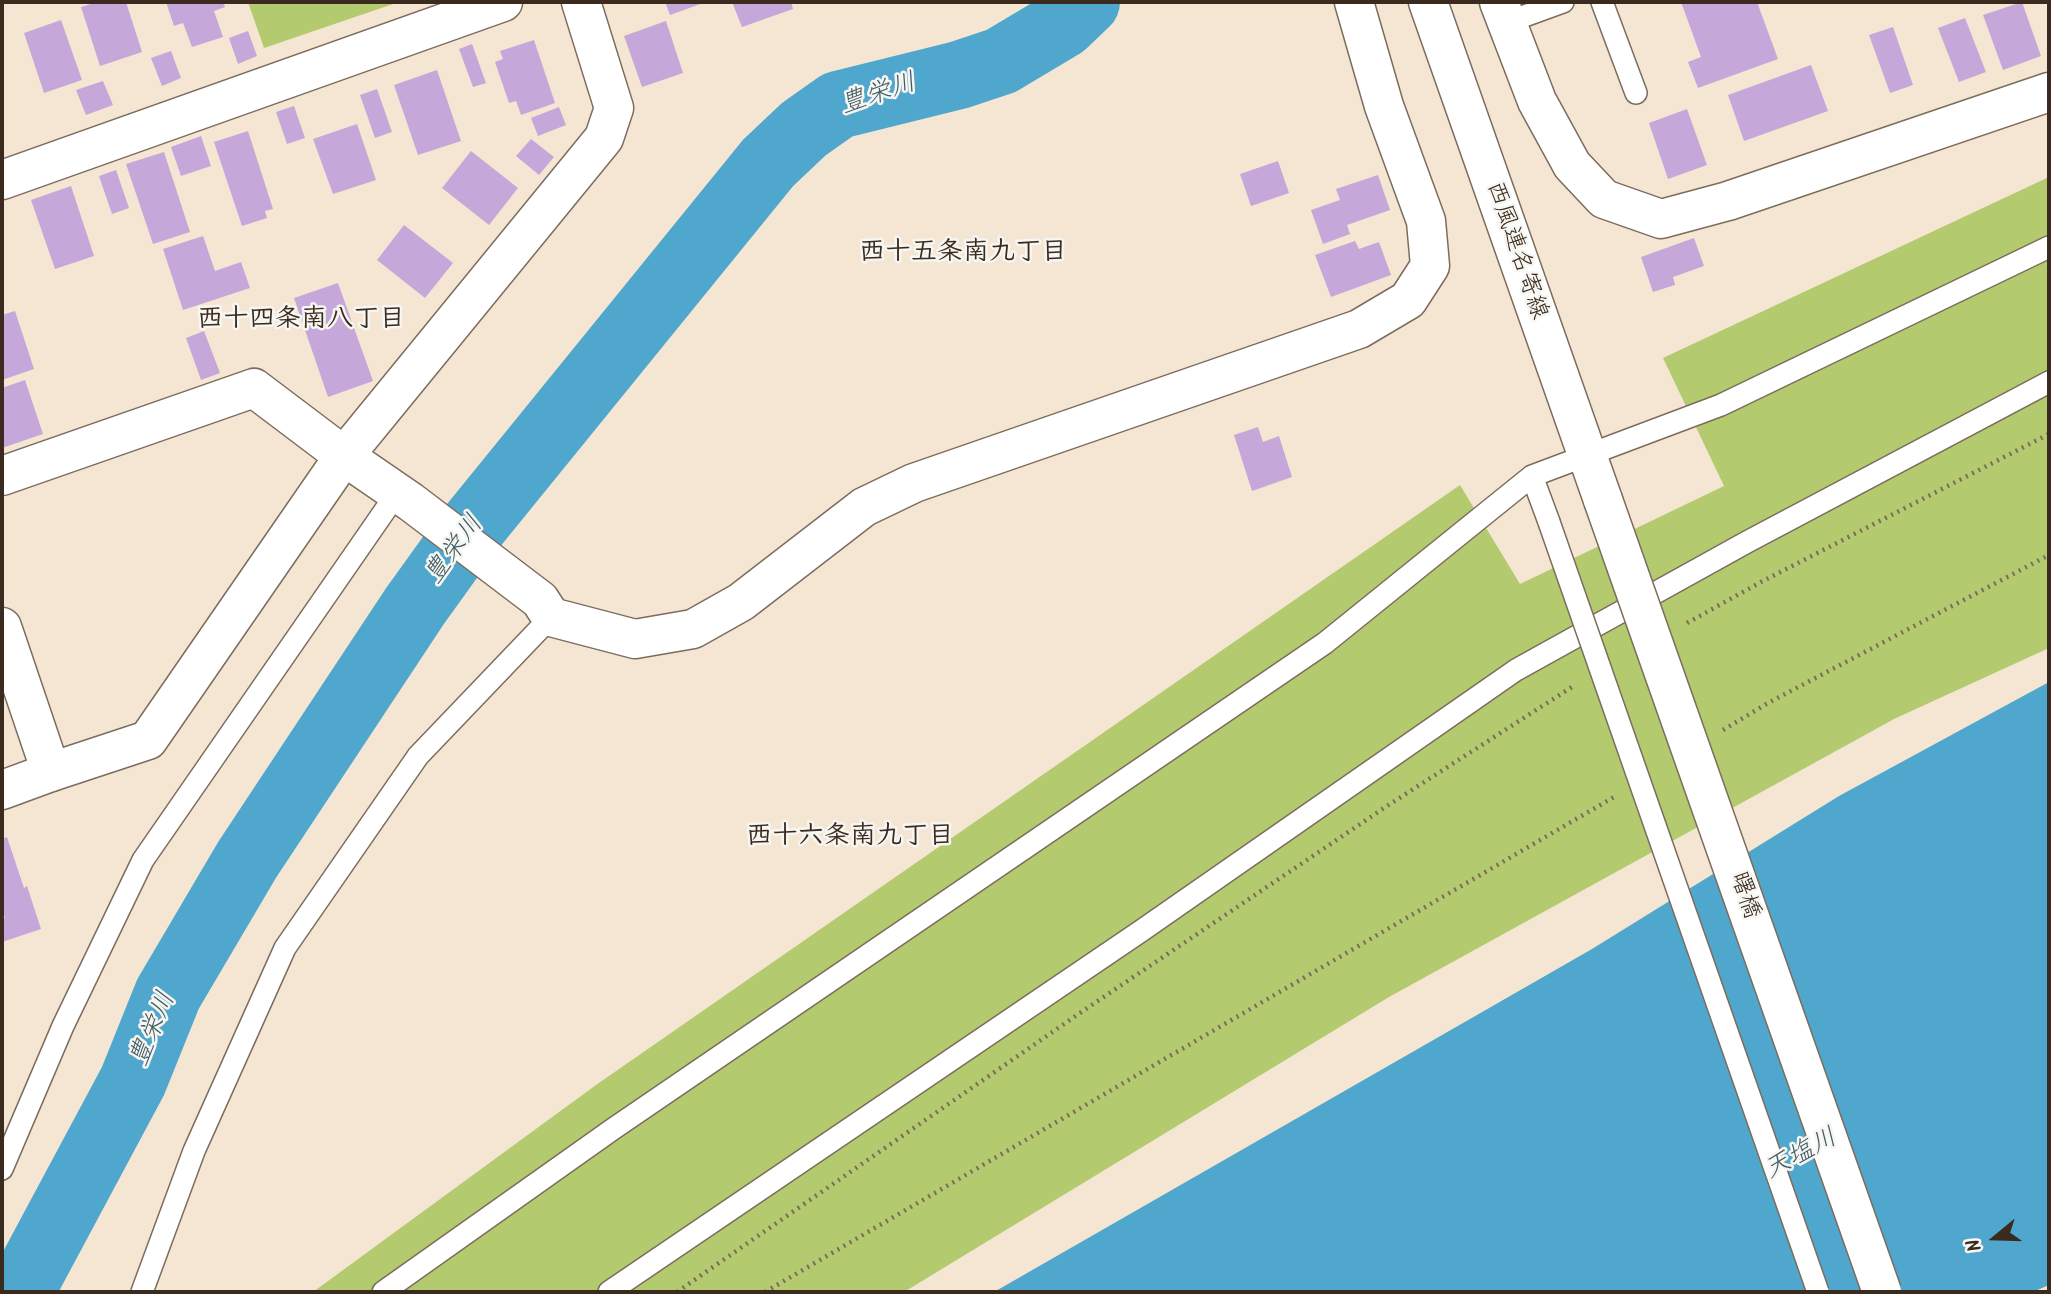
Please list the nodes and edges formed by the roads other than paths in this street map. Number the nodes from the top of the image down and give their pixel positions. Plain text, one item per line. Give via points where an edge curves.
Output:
1 (503, 2) edge
2 (581, 2) edge
3 (1354, 2) edge
4 (1428, 2) edge
5 (1563, 2) edge
6 (1602, 2) edge
7 (1503, 12) edge
8 (2049, 92) edge
9 (1636, 93) dead end
10 (2, 180) edge
11 (2049, 247) edge
12 (2049, 383) edge
13 (1586, 455) junction
14 (344, 456) junction
15 (2, 476) edge
16 (1532, 476) junction
17 (404, 498) junction
18 (1603, 500) joint
19 (546, 608) junction
20 (2, 627) edge
21 (51, 772) junction
22 (2, 790) edge
23 (2, 1169) edge
24 (142, 1292) edge
25 (383, 1292) edge
26 (609, 1292) edge
27 (1818, 1292) edge
28 (1882, 1292) edge

1 - 10 street
2 - 14 street via 614,108 604,138
3 - 19 street via 1384,106 1426,220 1430,266 1408,300 1359,329 914,483 864,507 741,602 693,629 635,639
4 - 13 street, 西風連名寄線
5 - 7 lane
6 - 9 lane
7 - 8 street via 1537,101 1572,165 1604,199 1661,219 1728,201
11 - 13 lane via 1721,405
12 - 26 lane via 1516,670
13 - 16 lane
13 - 18 street, 西風連名寄線
14 - 15 street via 254,388
14 - 17 street
14 - 21 street via 148,740
16 - 25 lane via 1325,643 612,1129
16 - 27 lane, bridge
17 - 19 street
17 - 23 lane via 143,860 63,1026
18 - 28 street, 曙橋, bridge
19 - 24 lane via 418,756 285,948 194,1151
20 - 21 street
21 - 22 street

